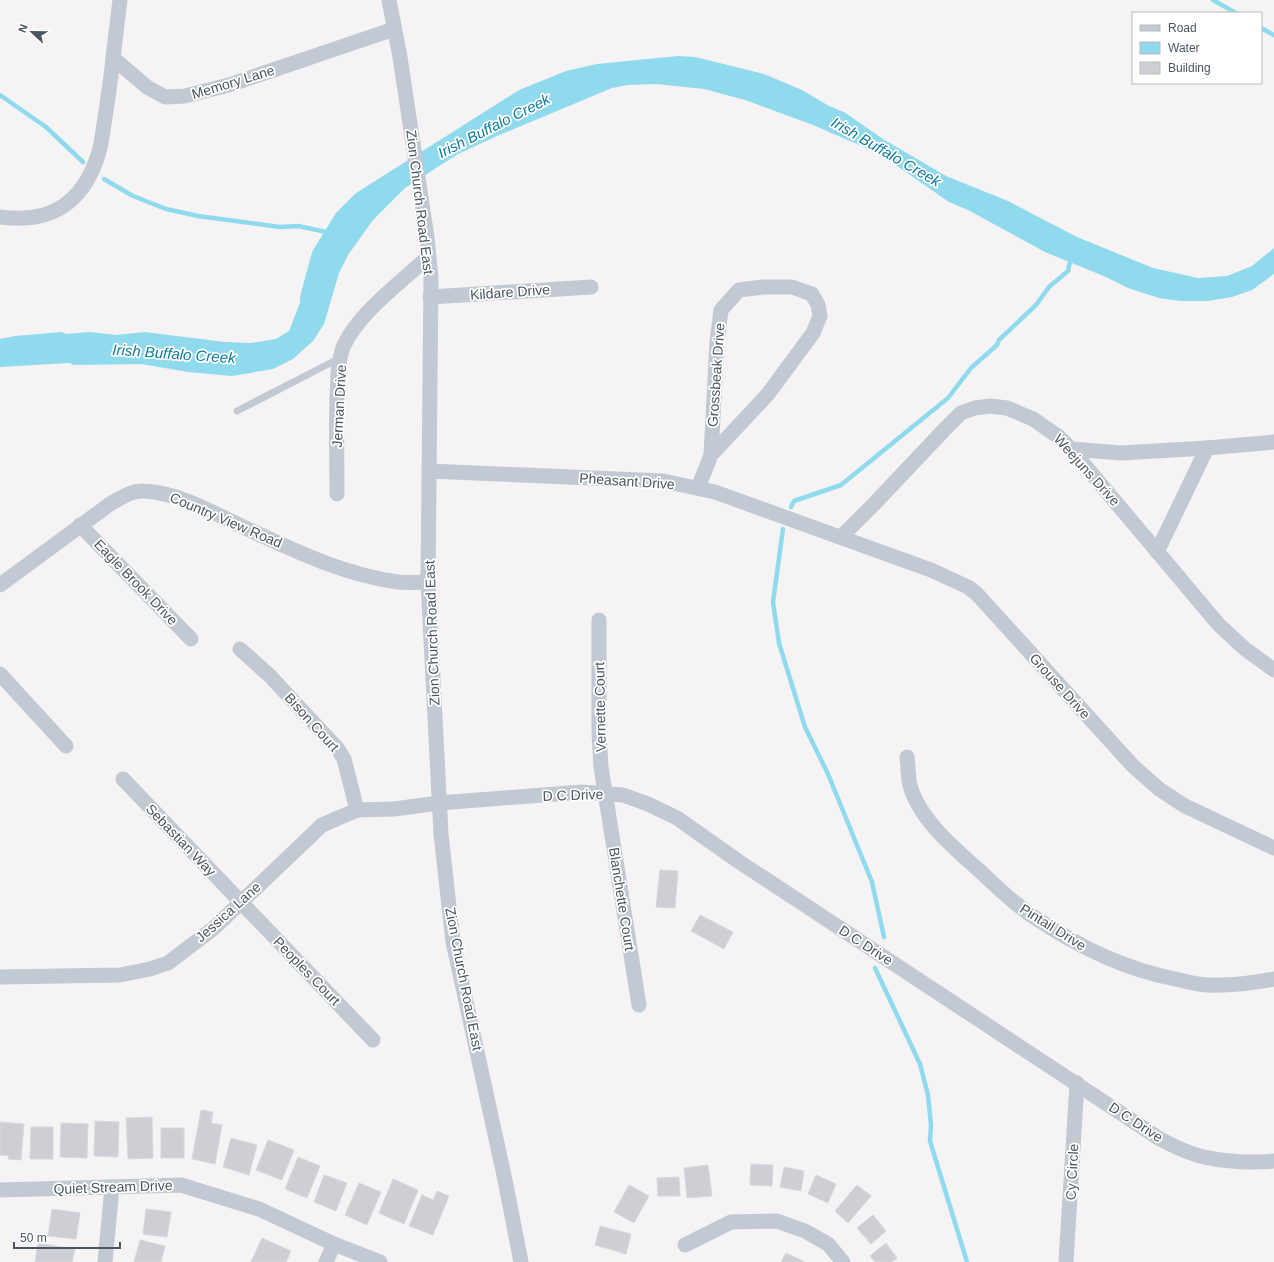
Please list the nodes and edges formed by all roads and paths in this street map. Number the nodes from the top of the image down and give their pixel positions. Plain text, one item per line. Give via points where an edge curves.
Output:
1 (120, 0) edge
2 (389, 0) edge
3 (394, 29) junction
4 (114, 58) junction
5 (0, 217) edge
6 (428, 257) junction
7 (591, 287) dead end
8 (430, 297) junction
9 (341, 358) junction
10 (237, 411) dead end
11 (1274, 442) edge
12 (1207, 448) junction
13 (1071, 449) junction
14 (711, 455) junction
15 (429, 471) junction
16 (698, 488) junction
17 (338, 494) dead end
18 (80, 525) junction
19 (840, 537) junction
20 (1157, 552) junction
21 (428, 582) junction
22 (0, 585) edge
23 (599, 620) dead end
24 (191, 639) dead end
25 (240, 649) dead end
26 (1274, 670) edge
27 (0, 674) edge
28 (66, 746) dead end
29 (907, 757) dead end
30 (122, 779) dead end
31 (605, 793) junction
32 (439, 803) junction
33 (356, 810) junction
34 (1274, 848) edge
35 (240, 902) junction
36 (0, 977) edge
37 (1274, 979) edge
38 (639, 1005) dead end
39 (373, 1040) dead end
40 (1077, 1083) junction
41 (1274, 1161) edge
42 (112, 1187) junction
43 (0, 1190) edge
44 (334, 1244) junction
45 (685, 1245) dead end
46 (105, 1262) edge
47 (326, 1262) edge
48 (380, 1262) edge
49 (521, 1262) edge
50 (843, 1262) edge
51 (1066, 1262) edge

1 - 4 street
2 - 3 street, Zion Church Road East
3 - 4 street, Memory Lane via 229,85 185,96 165,97 147,87
3 - 6 street, Zion Church Road East
4 - 5 street via 100,150 86,184 64,207 44,216 13,219
6 - 8 street, Zion Church Road East
6 - 9 street, Jerman Drive via 379,301 358,324 344,346
7 - 8 street, Kildare Drive
8 - 15 street, Zion Church Road East
9 - 10 lane
9 - 17 street, Jerman Drive via 338,368 336,433
11 - 12 street
12 - 13 street via 1121,454
12 - 20 street
13 - 19 street, Weejuns Drive via 1060,437 1033,419 1007,408 990,406 961,413
13 - 20 street, Weejuns Drive
14 - 14 street, Grossbeak Drive via 721,310 738,290 792,287 812,294 820,316 812,334 768,394
14 - 16 street, Grossbeak Drive
15 - 16 street, Pheasant Drive via 663,481
15 - 21 street, Zion Church Road East
16 - 19 street, Pheasant Drive
18 - 21 street, Country View Road via 110,504 142,490 171,495 204,508 335,567 399,582
18 - 22 street, Country View Road
18 - 24 street, Eagle Brook Drive
19 - 34 street, Grouse Drive via 931,570 968,587 1133,766 1159,789 1185,806
20 - 26 street, Weejuns Drive via 1219,625 1245,649
21 - 32 street, Zion Church Road East
23 - 31 street, Vernette Court via 599,733
25 - 33 street, Bison Court via 270,676 338,749 344,759
27 - 28 street
29 - 37 street, Pintail Drive via 909,782 925,816 950,844 1034,917 1087,949 1156,976 1206,985
30 - 35 street, Sebastian Way
31 - 32 street, D C Drive via 582,792
31 - 38 street, Blanchette Court
31 - 40 street, D C Drive via 624,795 677,818 738,861
32 - 33 street, Jessica Lane via 394,810
32 - 49 street, Zion Church Road East via 454,942
33 - 35 street, Jessica Lane via 322,825
35 - 36 street, Jessica Lane via 214,928 168,963 150,969 120,975
35 - 39 street, Peoples Court
40 - 41 street, D C Drive via 1174,1146 1209,1158
40 - 51 street, Cy Circle
42 - 43 street, Quiet Stream Drive
42 - 44 street, Quiet Stream Drive via 181,1185 259,1209
42 - 46 street
44 - 47 street
44 - 48 street, Quiet Stream Drive
45 - 50 street via 731,1222 777,1221 805,1231 828,1244

